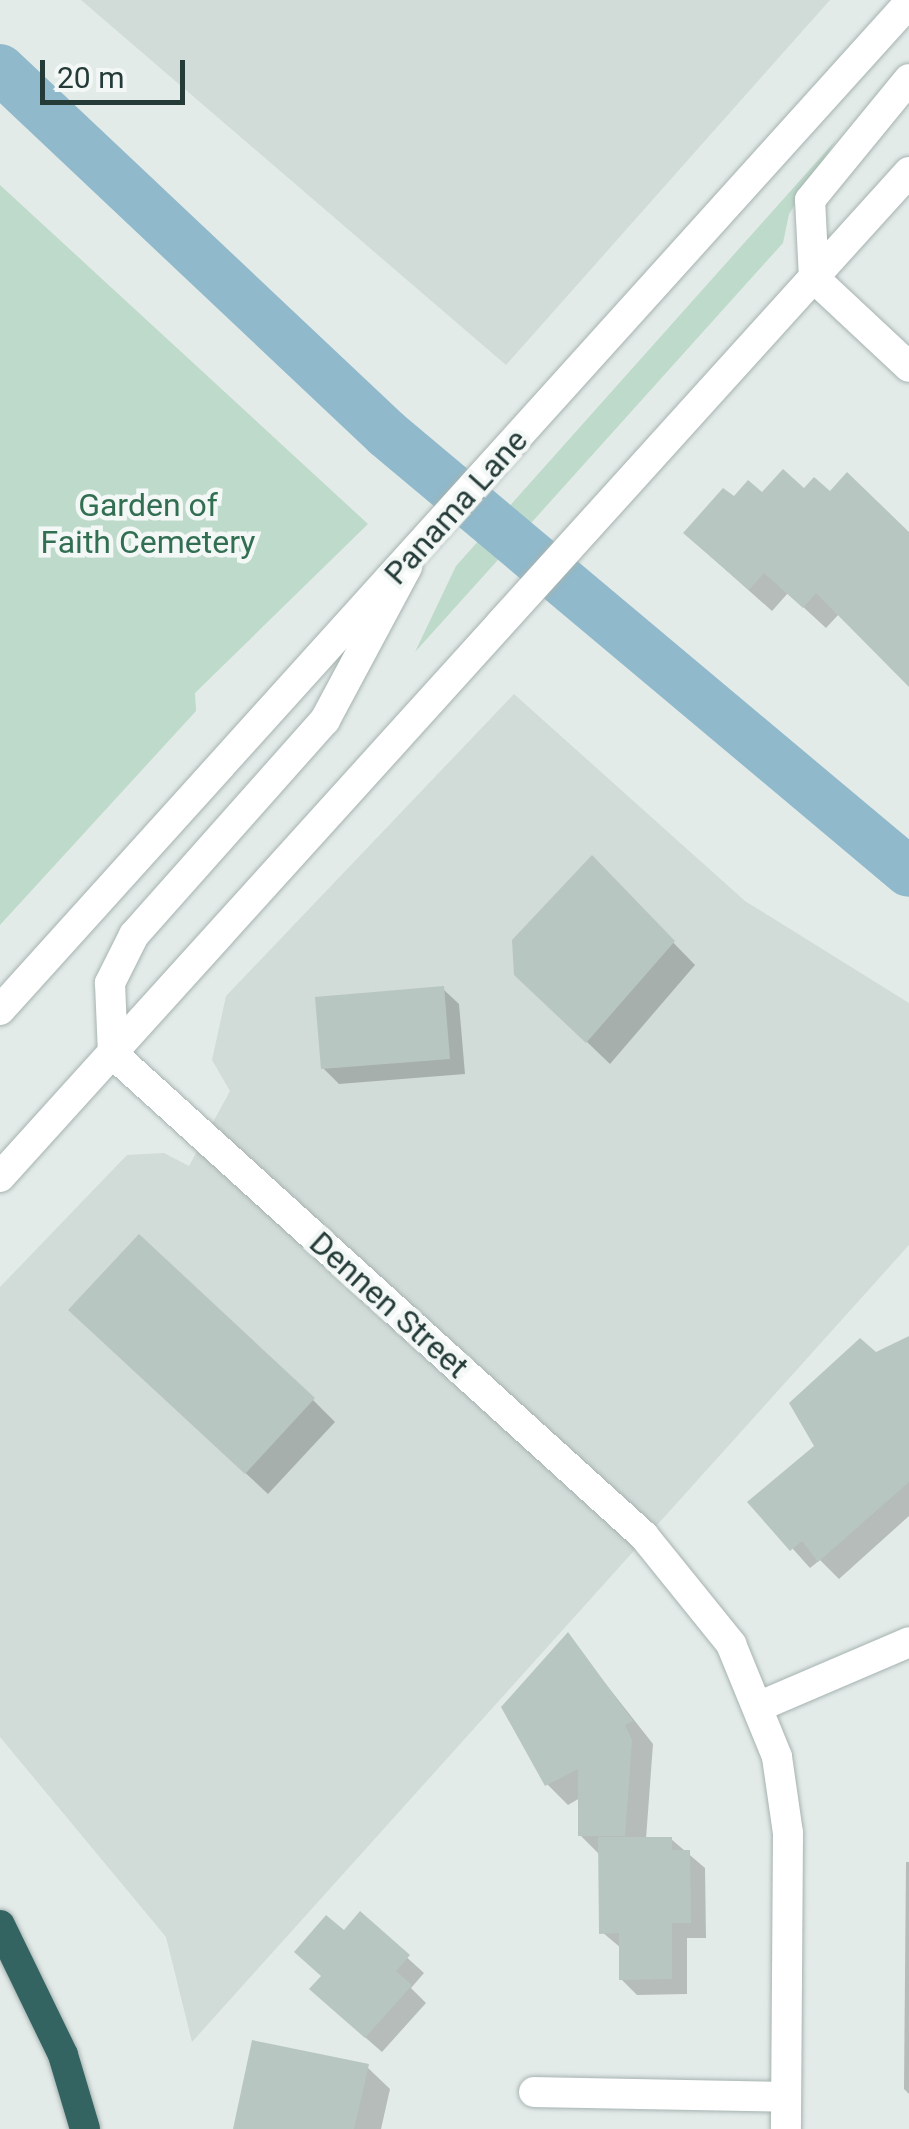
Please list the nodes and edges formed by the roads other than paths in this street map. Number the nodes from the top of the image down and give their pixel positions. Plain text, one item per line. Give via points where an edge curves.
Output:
1 (909, 3) edge
2 (909, 79) edge
3 (909, 172) edge
4 (814, 278) junction
5 (909, 367) edge
6 (416, 550) junction
7 (0, 1010) edge
8 (113, 1054) junction
9 (0, 1177) edge
10 (909, 1642) edge
11 (760, 1706) junction
12 (0, 1925) edge
13 (534, 2092) dead end
14 (786, 2097) junction
15 (86, 2129) edge
16 (786, 2129) edge

1 - 6 main road, Panama Lane
2 - 4 main road via 810,200
3 - 4 main road
4 - 5 main road
4 - 8 main road
6 - 7 main road, Panama Lane
6 - 8 main road via 326,720 134,935 110,983
8 - 9 main road
8 - 11 main road, Dennen Street via 644,1536 692,1586
10 - 11 main road
11 - 14 main road, Dennen Street via 788,1833
12 - 15 highway via 62,2055
13 - 14 main road
14 - 16 main road, Dennen Street

